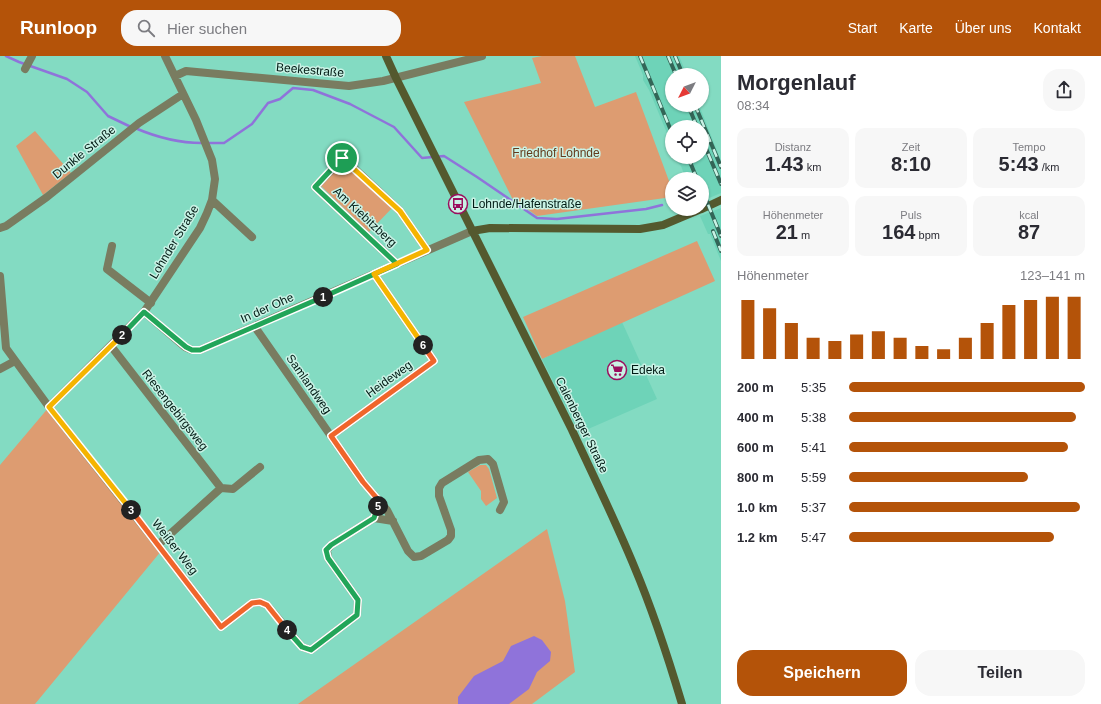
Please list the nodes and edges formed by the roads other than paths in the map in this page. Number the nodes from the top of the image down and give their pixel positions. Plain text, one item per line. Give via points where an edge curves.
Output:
1 (165, 56) edge
2 (386, 56) edge
3 (482, 56) edge
4 (175, 76) junction
5 (396, 78) junction
6 (184, 94) junction
7 (212, 200) junction
8 (721, 200) edge
9 (709, 205) edge
10 (684, 216) edge
11 (0, 228) edge
12 (472, 231) junction
13 (252, 237) dead end
14 (112, 246) dead end
15 (427, 250) junction
16 (397, 264) junction
17 (374, 274) junction
18 (0, 276) edge
19 (150, 303) junction
20 (144, 312) junction
21 (255, 327) junction
22 (111, 346) junction
23 (15, 361) junction
24 (0, 369) edge
25 (49, 407) junction
26 (331, 436) junction
27 (260, 467) dead end
28 (221, 488) junction
29 (380, 502) junction
30 (500, 510) dead end
31 (374, 518) junction
32 (393, 521) junction
33 (158, 545) junction
34 (682, 704) edge

1 - 4 street, Lohnder Straße
2 - 5 street
3 - 5 street, Beekestraße
4 - 5 street, Beekestraße via 186,71 349,86
4 - 6 street, Lohnder Straße
5 - 12 street, Calenberger Straße
6 - 7 street, Lohnder Straße via 212,160 215,179
6 - 11 street, Dunkle Straße via 139,123 47,197
7 - 13 street
7 - 19 street, Lohnder Straße via 200,228
8 - 9 street
10 - 12 street via 663,225 640,229 490,228
12 - 15 street, In der Ohe
12 - 34 street, Calenberger Straße via 572,430 634,565
14 - 19 street via 107,269
15 - 16 street, In der Ohe
15 - 16 street, Am Kiebitzberg via 400,211 342,158 315,187
16 - 17 street, In der Ohe
17 - 21 street, In der Ohe
17 - 26 street, Heideweg via 434,361
18 - 23 street, Weißer Weg via 6,348
19 - 20 street, Lohnder Straße
20 - 21 street, In der Ohe via 192,350 200,350
20 - 22 street, Lohnder Straße
21 - 26 street, Samlandweg
22 - 25 street, Lohnder Straße
22 - 28 street, Riesengebirgsweg
23 - 24 street
23 - 25 street, Weißer Weg
25 - 33 street, Weißer Weg
26 - 29 street, Samlandweg
27 - 28 street via 233,489
28 - 33 street
29 - 31 street
29 - 32 street, Samlandweg via 388,510
30 - 32 street via 504,502 493,464 488,459 479,460 442,483 439,488 439,496 450,530 451,536 448,540 421,556 414,557 408,551
31 - 32 street
31 - 33 street, Weißer Weg via 326,550 328,558 358,600 357,615 311,650 302,647 267,605 260,602 252,603 221,627

